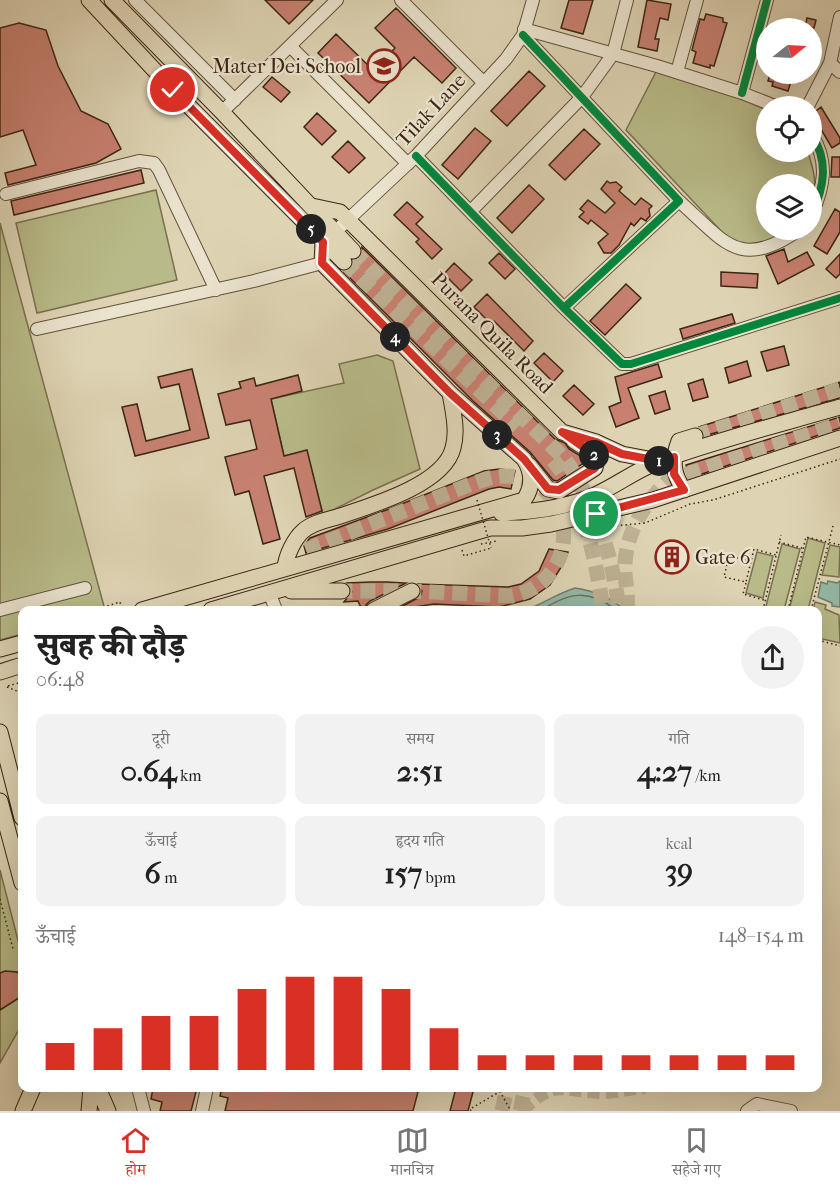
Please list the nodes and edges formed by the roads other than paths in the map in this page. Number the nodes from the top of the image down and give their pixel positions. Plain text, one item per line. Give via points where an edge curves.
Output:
1 (89, 0) edge
2 (112, 0) edge
3 (337, 0) edge
4 (401, 0) edge
5 (533, 0) edge
6 (627, 0) edge
7 (697, 0) edge
8 (767, 0) edge
9 (142, 2) edge
10 (840, 17) edge
11 (130, 19) junction
12 (524, 32) junction
13 (290, 46) junction
14 (613, 54) junction
15 (830, 63) junction
16 (678, 72) junction
17 (840, 72) edge
18 (484, 83) junction
19 (742, 93) junction
20 (813, 96) edge
21 (582, 97) junction
22 (756, 99) edge
23 (235, 100) junction
24 (222, 112) junction
25 (412, 160) junction
26 (821, 162) edge
27 (822, 188) edge
28 (6, 194) dead end
29 (679, 201) junction
30 (312, 206) junction
31 (471, 211) junction
32 (348, 219) junction
33 (336, 231) junction
34 (783, 240) edge
35 (323, 242) junction
36 (322, 263) junction
37 (216, 290) junction
38 (840, 298) edge
39 (564, 308) junction
40 (38, 329) dead end
41 (450, 393) junction
42 (840, 407) edge
43 (562, 432) junction
44 (695, 436) tunnel mouth
45 (840, 438) edge
46 (524, 459) junction
47 (666, 459) junction
48 (684, 490) junction
49 (475, 508) junction
50 (306, 550) tunnel mouth
51 (285, 568) junction
52 (85, 588) dead end
53 (342, 591) tunnel mouth
54 (412, 591) dead end
55 (271, 592) junction
56 (156, 606) edge
57 (239, 606) edge
58 (275, 606) edge
59 (382, 606) edge
60 (0, 610) edge
61 (18, 644) edge
62 (0, 649) edge
63 (18, 667) edge
64 (0, 672) edge
65 (0, 732) edge
66 (0, 801) edge
67 (18, 802) edge
68 (18, 868) edge
69 (31, 1092) edge
70 (91, 1092) edge
71 (101, 1092) edge
72 (139, 1092) edge
73 (206, 1092) edge
74 (23, 1111) edge
75 (89, 1111) edge
76 (108, 1111) edge
77 (144, 1111) edge
78 (202, 1111) edge
79 (747, 1111) edge
80 (791, 1111) edge

1 - 35 main road
2 - 11 main road
3 - 13 street
4 - 18 street
5 - 12 street, Tilak Lane
6 - 14 street
7 - 16 street
8 - 19 street
9 - 11 street
9 - 23 street
10 - 15 street
11 - 24 main road
12 - 14 street
12 - 18 street, Tilak Lane
12 - 21 street
13 - 23 street
13 - 25 street
14 - 16 street
14 - 21 street
15 - 17 street
15 - 20 street
16 - 19 street
18 - 25 street, Tilak Lane
19 - 22 street
21 - 29 street
21 - 31 street
23 - 24 street
24 - 30 main road
25 - 31 street
25 - 32 street, Tilak Lane
26 - 27 street
28 - 37 street via 139,161 154,163
29 - 34 street via 735,247 752,251
29 - 39 street
30 - 32 main road, Purana Quila Road via 340,212
30 - 33 main road
31 - 39 street
32 - 33 street, Tilak Lane
32 - 43 main road, Purana Quila Road
33 - 35 main road via 349,256
35 - 36 main road
36 - 37 street
36 - 41 main road
37 - 40 street
38 - 39 street via 625,365 618,363
41 - 46 main road
41 - 51 main road via 455,421 453,449 444,466 425,482 303,531 286,559
42 - 47 main road
43 - 46 main road via 593,454 595,468 553,491
43 - 47 main road, Purana Quila Road via 622,454
44 - 47 main road via 679,441
45 - 48 main road
46 - 49 main road via 531,483 524,500
47 - 48 main road
47 - 49 main road via 595,495 566,505 531,511
48 - 55 main road via 551,524 490,528
49 - 51 main road
50 - 51 main road
51 - 56 main road
52 - 60 street
53 - 55 main road
54 - 59 main road
55 - 57 main road
55 - 58 street
61 - 62 main road
63 - 64 main road
65 - 67 main road
66 - 68 main road
69 - 74 main road
70 - 75 main road
71 - 76 main road
72 - 77 street
73 - 78 street
79 - 80 street via 757,1104

